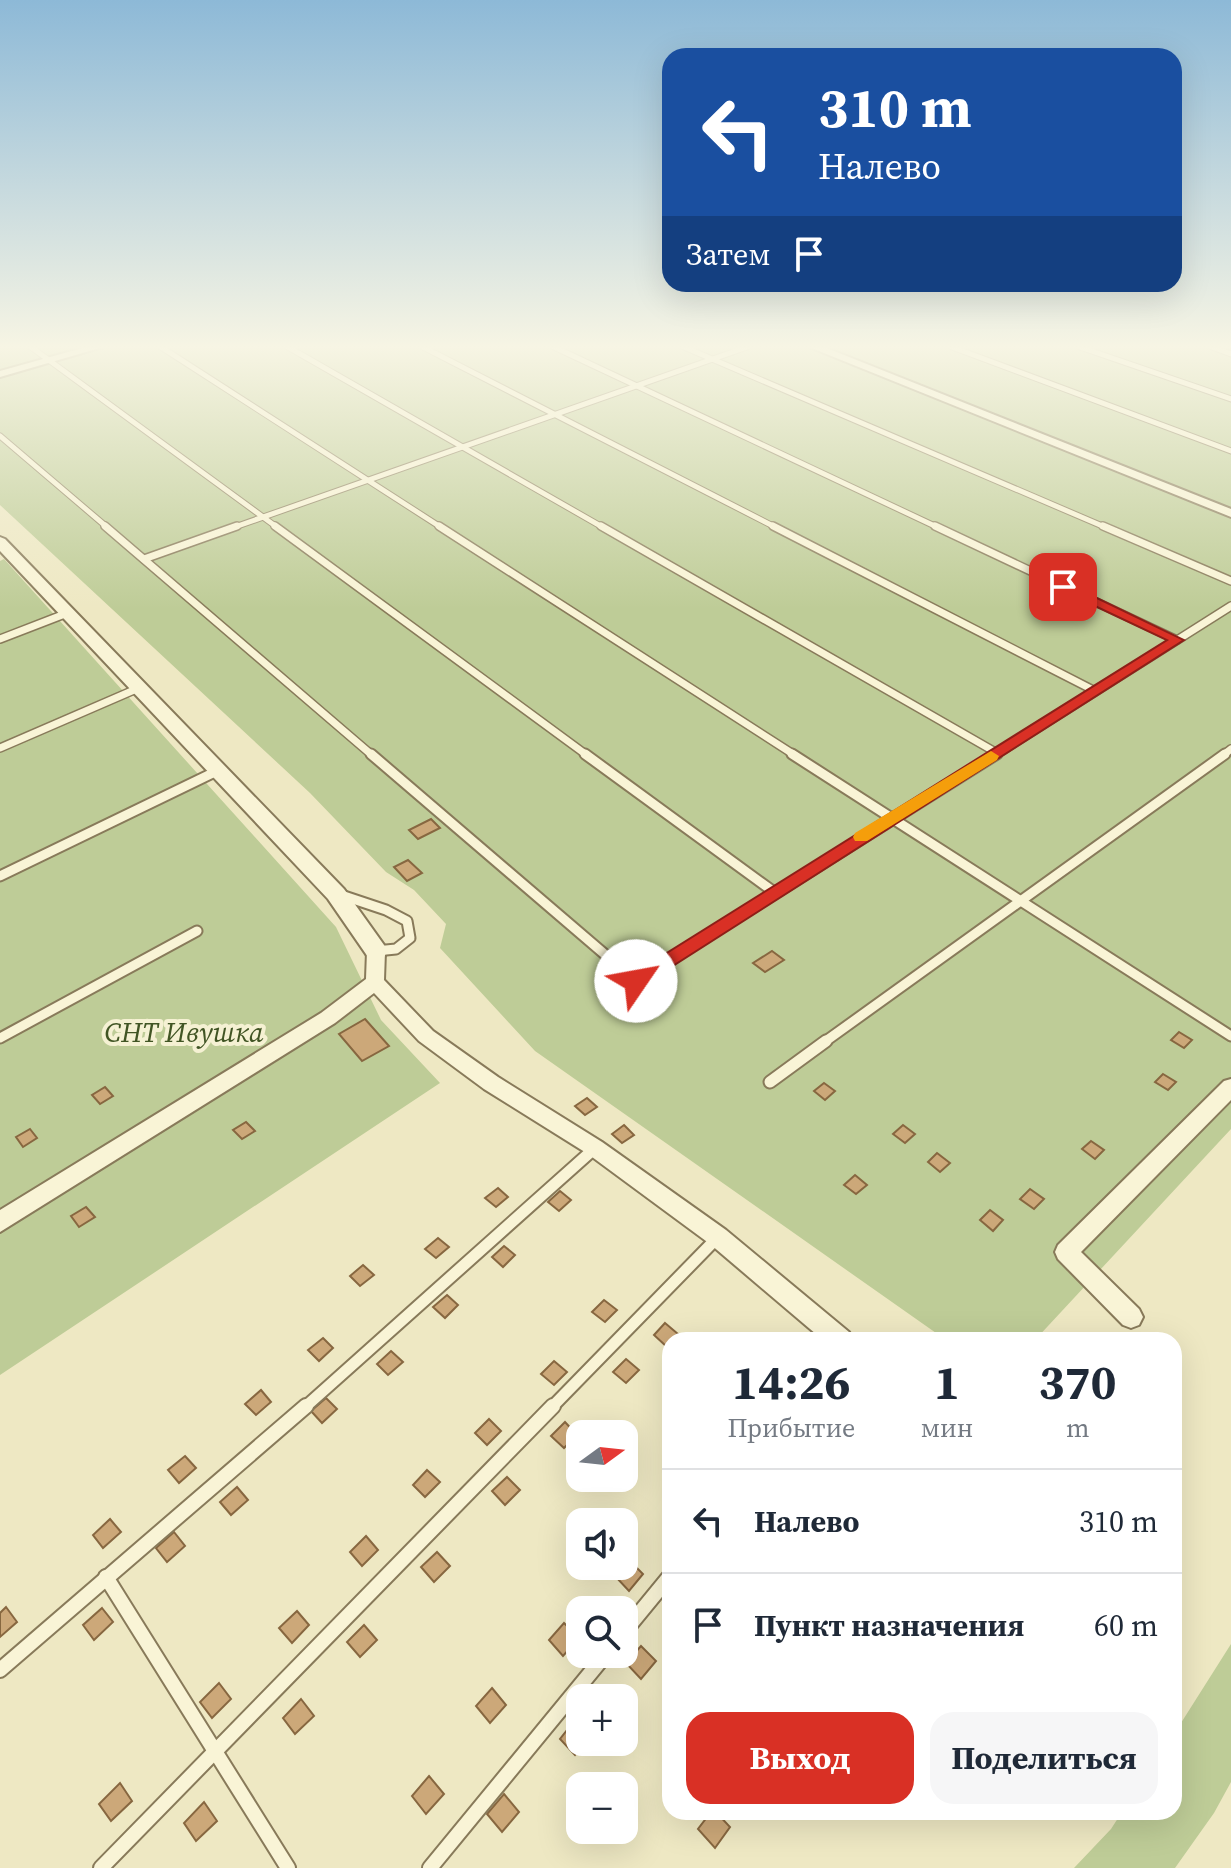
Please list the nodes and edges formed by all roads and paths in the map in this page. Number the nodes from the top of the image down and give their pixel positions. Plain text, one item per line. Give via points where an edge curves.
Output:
1 (149, 434) edge
2 (295, 434) edge
3 (440, 434) edge
4 (499, 434) edge
5 (593, 434) edge
6 (739, 434) edge
7 (886, 434) edge
8 (1033, 434) edge
9 (1186, 434) edge
10 (0, 436) edge
11 (462, 447) junction
12 (1231, 451) edge
13 (367, 481) junction
14 (1231, 513) edge
15 (263, 517) junction
16 (3, 550) edge
17 (144, 559) junction
18 (1231, 581) edge
19 (1231, 606) edge
20 (70, 612) junction
21 (0, 639) edge
22 (1177, 640) junction
23 (141, 687) junction
24 (1095, 691) junction
25 (0, 748) edge
26 (1231, 749) edge
27 (997, 753) junction
28 (219, 770) junction
29 (890, 819) junction
30 (0, 876) edge
31 (774, 892) junction
32 (336, 894) junction
33 (1020, 902) junction
34 (197, 931) dead end
35 (376, 951) junction
36 (375, 982) junction
37 (1231, 1036) edge
38 (0, 1038) edge
39 (770, 1082) dead end
40 (1231, 1087) edge
41 (595, 1148) junction
42 (0, 1222) edge
43 (718, 1237) junction
44 (1131, 1317) dead end
45 (831, 1332) edge
46 (106, 1577) junction
47 (662, 1586) edge
48 (638, 1615) edge
49 (594, 1668) edge
50 (0, 1670) edge
51 (215, 1752) junction
52 (101, 1868) edge
53 (288, 1868) edge
54 (430, 1868) edge

1 - 15 lane
2 - 13 lane
3 - 11 lane
4 - 11 lane
5 - 24 lane
6 - 22 lane
7 - 18 lane
8 - 14 street
9 - 12 lane
10 - 17 lane
11 - 13 lane
11 - 27 lane
13 - 15 lane
13 - 29 lane
15 - 17 lane
15 - 31 lane
16 - 20 street
17 - 31 lane via 636,981
19 - 22 lane
20 - 21 lane
20 - 23 street
22 - 24 lane
23 - 25 lane
23 - 28 street
24 - 27 lane
26 - 33 lane
27 - 29 lane
28 - 30 lane
28 - 32 street
29 - 31 lane
29 - 33 lane
32 - 35 street
32 - 35 lane via 407,921 410,938 396,949
33 - 37 lane
33 - 39 lane
34 - 38 lane
35 - 36 street
36 - 41 street via 426,1036
36 - 42 street via 328,1018
40 - 44 street via 1066,1252
41 - 43 street
41 - 46 lane
43 - 45 street
43 - 51 lane
46 - 50 lane
46 - 51 lane
47 - 48 lane
49 - 54 lane
51 - 52 lane
51 - 53 lane

